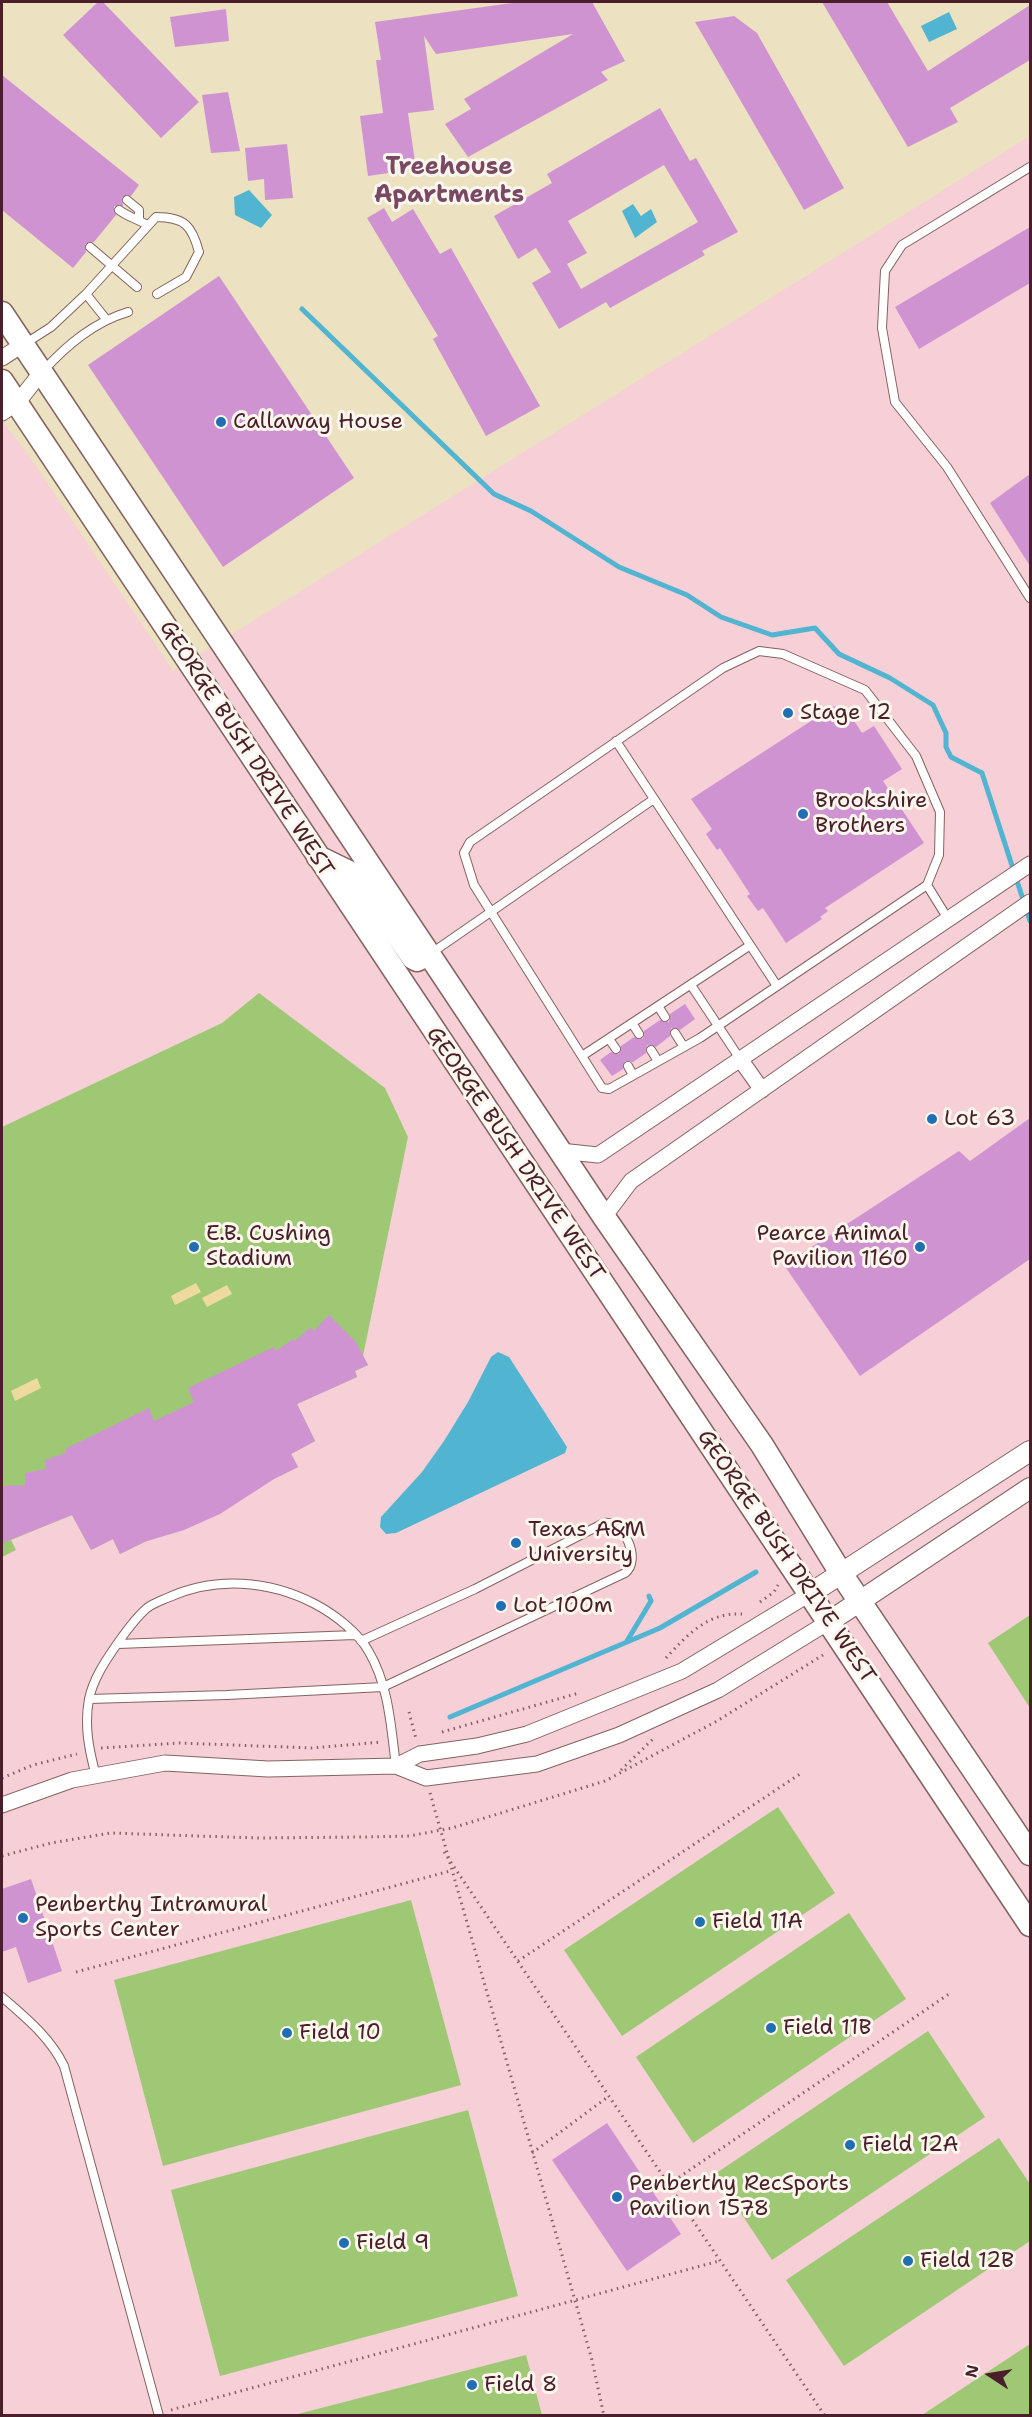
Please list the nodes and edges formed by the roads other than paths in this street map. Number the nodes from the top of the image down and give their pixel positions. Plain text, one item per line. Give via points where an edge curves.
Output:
1 (1030, 167) edge
2 (128, 200) dead end
3 (119, 210) dead end
4 (143, 223) junction
5 (90, 247) dead end
6 (113, 265) junction
7 (137, 287) dead end
8 (86, 294) junction
9 (158, 294) dead end
10 (128, 312) dead end
11 (2, 313) edge
12 (106, 319) junction
13 (22, 345) junction
14 (2, 358) edge
15 (40, 374) junction
16 (2, 381) edge
17 (10, 408) edge
18 (1030, 598) edge
19 (616, 741) junction
20 (654, 800) junction
21 (316, 856) junction
22 (1028, 866) edge
23 (927, 885) junction
24 (1030, 902) edge
25 (491, 912) junction
26 (948, 919) junction
27 (749, 946) junction
28 (429, 954) junction
29 (691, 986) junction
30 (777, 986) junction
31 (658, 1006) junction
32 (665, 1017) dead end
33 (632, 1023) junction
34 (717, 1026) junction
35 (675, 1033) dead end
36 (639, 1034) dead end
37 (609, 1039) junction
38 (684, 1047) junction
39 (616, 1049) dead end
40 (651, 1050) dead end
41 (582, 1056) junction
42 (740, 1059) junction
43 (658, 1061) junction
44 (627, 1066) dead end
45 (633, 1075) junction
46 (762, 1090) junction
47 (560, 1151) junction
48 (604, 1217) junction
49 (1030, 1451) edge
50 (1030, 1488) edge
51 (842, 1575) junction
52 (811, 1593) junction
53 (861, 1601) junction
54 (830, 1621) junction
55 (358, 1638) junction
56 (118, 1644) junction
57 (383, 1687) junction
58 (89, 1699) junction
59 (396, 1766) junction
60 (96, 1776) junction
61 (2, 1805) edge
62 (1030, 1854) edge
63 (1030, 1925) edge
64 (2, 1997) edge
65 (159, 2415) edge

1 - 18 lane via 902,245 885,271 882,328 895,402 947,466
2 - 4 lane via 139,210
3 - 4 lane
4 - 6 lane
4 - 9 lane via 156,217 175,217 193,231 199,252 186,277
5 - 6 lane
6 - 7 lane
6 - 8 lane
8 - 12 lane
8 - 13 lane via 51,327
10 - 12 lane
11 - 13 main road, GEORGE BUSH DRIVE WEST
12 - 15 lane via 61,351
13 - 14 street
13 - 15 main road, GEORGE BUSH DRIVE WEST
15 - 17 street
15 - 28 main road, GEORGE BUSH DRIVE WEST
16 - 17 main road, GEORGE BUSH DRIVE WEST
17 - 21 main road, GEORGE BUSH DRIVE WEST
19 - 20 lane
19 - 23 lane via 723,668 759,651 783,654 865,690 916,756 940,813 939,855
19 - 25 lane via 470,842 464,854 468,868
20 - 25 lane
20 - 27 lane
21 - 28 main road via 357,876 413,958
21 - 52 main road, GEORGE BUSH DRIVE WEST
22 - 26 street
23 - 26 lane
23 - 30 lane
24 - 46 street
25 - 28 lane
25 - 41 lane
26 - 42 street
27 - 29 lane
27 - 30 lane
28 - 47 main road, GEORGE BUSH DRIVE WEST
29 - 31 lane
29 - 34 lane
30 - 34 lane
31 - 32 lane
31 - 33 lane
33 - 36 lane
33 - 37 lane
34 - 38 lane
34 - 42 lane
35 - 38 lane
37 - 39 lane
37 - 41 lane
38 - 43 lane
40 - 43 lane
41 - 45 lane via 602,1088 609,1089
42 - 46 street
42 - 47 street via 598,1155
43 - 45 lane
44 - 45 lane
46 - 48 street via 631,1181
47 - 48 main road, GEORGE BUSH DRIVE WEST
48 - 51 main road, GEORGE BUSH DRIVE WEST via 762,1445
49 - 51 street
50 - 53 street
51 - 52 street
51 - 53 main road, GEORGE BUSH DRIVE WEST
52 - 54 main road, GEORGE BUSH DRIVE WEST
52 - 59 street via 682,1671 527,1734 420,1754
53 - 54 street
53 - 62 main road, GEORGE BUSH DRIVE WEST
54 - 59 street via 718,1689 619,1736 537,1764 426,1778
54 - 63 main road, GEORGE BUSH DRIVE WEST
55 - 56 lane
55 - 56 lane via 327,1611 300,1596 269,1586 229,1583 184,1590 148,1607
55 - 57 lane via 375,1662
55 - 57 lane via 476,1589 604,1523 614,1523 622,1530 634,1560 625,1573
56 - 58 lane via 100,1670
57 - 58 lane
57 - 59 lane
58 - 60 lane via 87,1731
59 - 60 street via 268,1769 165,1763
60 - 61 street via 72,1780
64 - 65 lane via 41,2031 64,2066

